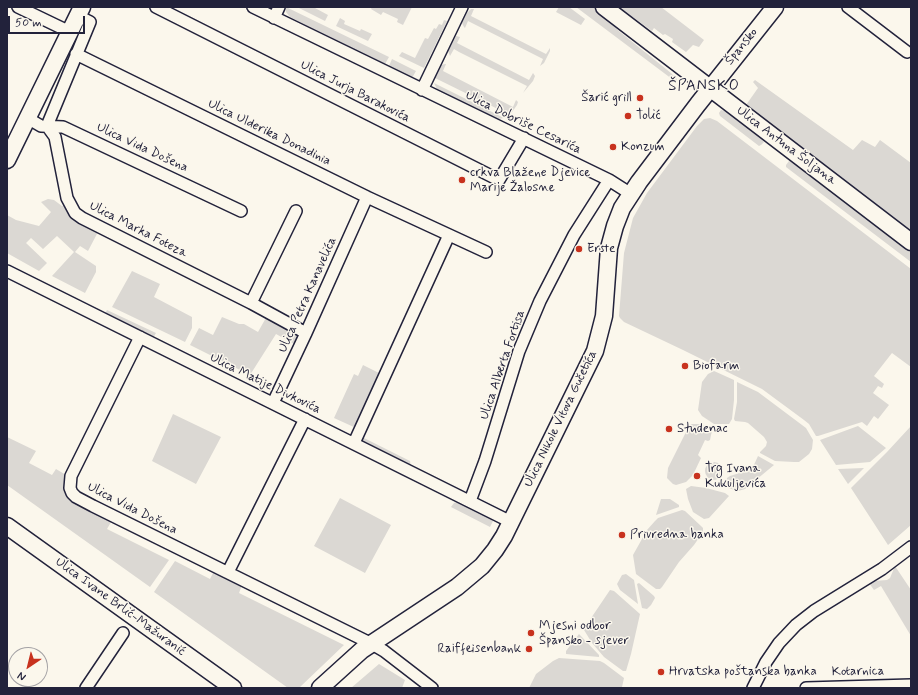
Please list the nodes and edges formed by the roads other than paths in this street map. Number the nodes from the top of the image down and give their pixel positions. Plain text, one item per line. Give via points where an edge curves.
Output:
1 (18, 7) edge
2 (156, 7) edge
3 (253, 7) edge
4 (279, 7) edge
5 (462, 7) edge
6 (604, 7) edge
7 (775, 7) edge
8 (848, 7) edge
9 (80, 11) edge
10 (274, 18) junction
11 (70, 32) junction
12 (907, 52) dead end
13 (76, 54) junction
14 (710, 88) junction
15 (422, 90) junction
16 (29, 119) junction
17 (47, 126) junction
18 (524, 138) junction
19 (7, 160) edge
20 (609, 180) junction
21 (631, 194) junction
22 (367, 197) junction
23 (241, 211) dead end
24 (296, 211) dead end
25 (449, 235) junction
26 (911, 242) edge
27 (486, 252) dead end
28 (7, 271) edge
29 (251, 303) junction
30 (306, 333) junction
31 (140, 337) junction
32 (273, 404) junction
33 (305, 419) junction
34 (354, 443) junction
35 (470, 501) junction
36 (511, 522) junction
37 (7, 526) edge
38 (911, 547) edge
39 (228, 572) junction
40 (123, 633) dead end
41 (372, 644) junction
42 (911, 685) edge
43 (828, 687) edge
44 (86, 688) edge
45 (233, 688) edge
46 (320, 688) edge
47 (432, 688) edge
48 (753, 688) edge
49 (806, 688) edge

1 - 11 street
2 - 18 street, Ulica Jurja Barakovića via 499,180
3 - 10 street, Ulica Dobriše Cesarića
4 - 10 street
5 - 15 street
6 - 14 street, Ulica Antuna Šoljana
7 - 14 street, Špansko
8 - 12 street
9 - 11 street
9 - 13 street via 90,22
10 - 15 street, Ulica Dobriše Cesarića
11 - 16 street
13 - 17 street
13 - 22 street, Ulica Ulderika Donadinia
14 - 21 street, Ulica Nikole Vitova Gučetića
14 - 26 street, Ulica Antuna Šoljana
15 - 18 street, Ulica Dobriše Cesarića
16 - 17 street, Ulica Vida Došena via 41,126
16 - 19 street
17 - 23 street, Ulica Vida Došena via 63,126
17 - 29 street, Ulica Marka Foteza via 55,137 67,198 75,212 82,218
18 - 20 street, Ulica Dobriše Cesarića
20 - 21 street, Ulica Dobriše Cesarića
20 - 35 street, Ulica Alberta Fortisa via 574,235 540,301 519,351
21 - 36 street, Ulica Nikole Vitova Gučetića via 622,208 610,241 604,316 595,351
22 - 25 street, Ulica Ulderika Donadinia
22 - 30 street, Ulica Petra Kanavelića
24 - 29 street
25 - 27 street, Ulica Ulderika Donadinia
25 - 34 street
28 - 31 street, Ulica Matije Divkovića
29 - 30 street, Ulica Marka Foteza
30 - 32 street, Ulica Petra Kanavelića
31 - 32 street, Ulica Matije Divkovića
31 - 39 street, Ulica Vida Došena via 71,476 70,490 80,499
32 - 33 street, Ulica Matije Divkovića
33 - 34 street, Ulica Matije Divkovića
33 - 39 street
34 - 35 street, Ulica Matije Divkovića
35 - 36 street, Ulica Matije Divkovića
36 - 41 street, Ulica Nikole Vitova Gučetića via 496,550 467,579
37 - 45 street, Ulica Ivane Brlić-Mažuranić
38 - 48 street via 796,625 770,656
39 - 41 street, Ulica Vida Došena
40 - 44 street
41 - 46 street, Ulica Nikole Vitova Gučetića
41 - 47 street
42 - 43 street, Kotarnica
43 - 49 street, Kotarnica

